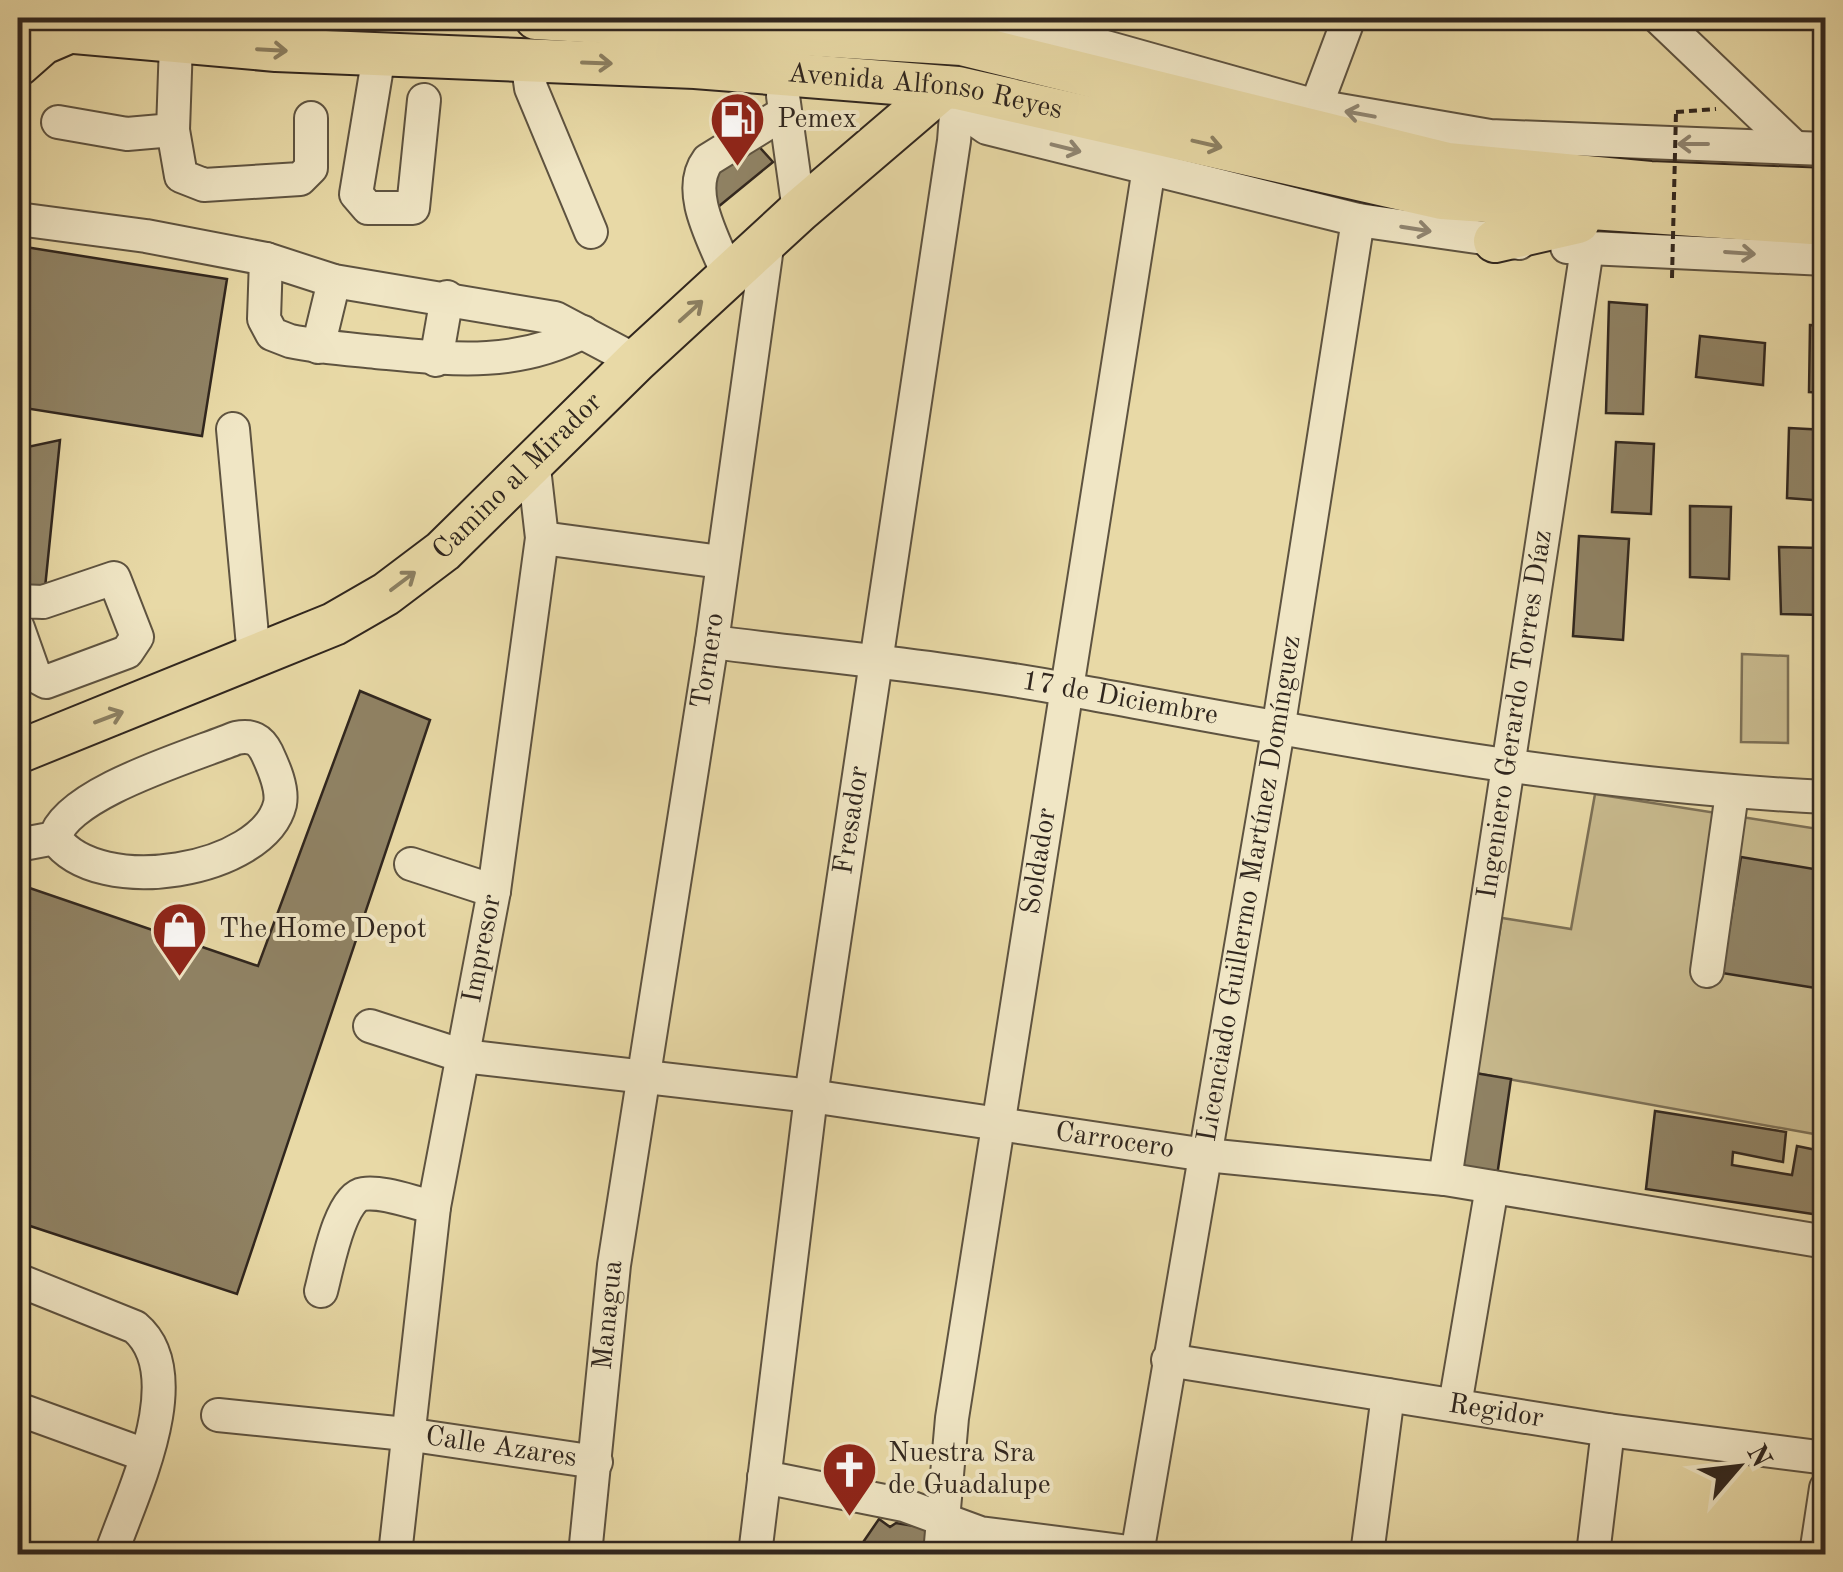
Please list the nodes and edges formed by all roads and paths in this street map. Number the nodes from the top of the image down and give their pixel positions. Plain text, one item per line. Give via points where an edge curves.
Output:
1 (536, 18) edge
2 (865, 18) edge
3 (1349, 18) edge
4 (1660, 18) edge
5 (695, 21) edge
6 (18, 27) edge
7 (1035, 27) edge
8 (71, 30) junction
9 (966, 31) edge
10 (1108, 32) edge
11 (176, 43) junction
12 (379, 54) junction
13 (793, 54) edge
14 (527, 60) junction
15 (18, 65) edge
16 (695, 67) junction
17 (951, 88) junction
18 (424, 100) dead end
19 (1316, 106) junction
20 (1676, 112) dead end
21 (311, 118) dead end
22 (58, 122) dead end
23 (173, 130) junction
24 (1490, 136) junction
25 (1792, 145) junction
26 (1826, 149) edge
27 (1150, 168) junction
28 (1593, 178) junction
29 (1826, 190) edge
30 (799, 211) junction
31 (1618, 213) junction
32 (18, 220) edge
33 (1358, 220) junction
34 (1826, 224) edge
35 (591, 232) dead end
36 (768, 240) junction
37 (1495, 241) junction
38 (1587, 248) junction
39 (1826, 258) edge
40 (266, 259) junction
41 (728, 277) junction
42 (1672, 278) dead end
43 (334, 281) junction
44 (447, 297) junction
45 (583, 332) junction
46 (318, 347) junction
47 (436, 360) junction
48 (636, 362) junction
49 (233, 429) dead end
50 (533, 459) junction
51 (542, 538) junction
52 (720, 562) junction
53 (18, 602) edge
54 (18, 628) edge
55 (712, 642) junction
56 (254, 658) junction
57 (876, 662) junction
58 (1068, 689) junction
59 (1278, 730) junction
60 (18, 752) edge
61 (1508, 768) junction
62 (1732, 793) junction
63 (1826, 797) edge
64 (55, 838) junction
65 (18, 845) edge
66 (411, 864) dead end
67 (494, 891) junction
68 (1707, 971) dead end
69 (370, 1026) dead end
70 (463, 1056) junction
71 (641, 1077) junction
72 (811, 1096) junction
73 (1000, 1125) junction
74 (1206, 1155) junction
75 (1445, 1179) junction
76 (1492, 1186) junction
77 (434, 1207) junction
78 (1826, 1242) edge
79 (18, 1280) edge
80 (321, 1291) dead end
81 (1168, 1360) junction
82 (1388, 1396) junction
83 (1455, 1405) junction
84 (18, 1408) edge
85 (218, 1415) dead end
86 (1608, 1430) junction
87 (406, 1434) junction
88 (145, 1456) junction
89 (1826, 1458) edge
90 (596, 1462) junction
91 (764, 1477) junction
92 (1826, 1488) edge
93 (943, 1521) junction
94 (110, 1554) edge
95 (394, 1554) edge
96 (586, 1554) edge
97 (755, 1554) edge
98 (940, 1554) edge
99 (1137, 1554) edge
100 (1367, 1554) edge
101 (1593, 1554) edge
102 (1816, 1554) edge

1 - 5 main road, Avenida Alfonso Reyes
2 - 13 main road
3 - 19 street
4 - 25 street
5 - 13 main road, Avenida Alfonso Reyes
5 - 16 street
6 - 8 main road, Avenida Alfonso Reyes
7 - 9 street
7 - 10 street
8 - 11 main road, Avenida Alfonso Reyes
8 - 15 main road
9 - 13 main road, Avenida Alfonso Reyes
9 - 17 main road
9 - 28 main road, Avenida Alfonso Reyes via 1447,164
10 - 19 street
11 -> 12 main road, Avenida Alfonso Reyes
11 - 23 street
12 - 14 main road, Avenida Alfonso Reyes
12 - 18 street via 356,194 368,208 414,208
13 - 16 main road, Avenida Alfonso Reyes
13 - 17 main road, Avenida Alfonso Reyes
13 - 30 street
13 - 41 street via 700,172 698,192
14 -> 16 main road, Avenida Alfonso Reyes
14 - 35 street via 531,88
17 -> 27 street via 988,128
17 - 30 main road, Camino al Mirador
17 -> 31 main road, Avenida Alfonso Reyes via 1442,198
17 - 57 street, Fresador via 954,141
24 -> 19 street
20 - 42 path, bridge
21 - 23 street via 312,168 300,179 204,185 181,176
22 - 23 street via 127,134
25 -> 24 street
24 - 28 main road
25 - 26 street
27 - 33 street
27 - 58 street, Soldador
28 - 29 main road, Avenida Alfonso Reyes
30 - 36 main road, Camino al Mirador
31 - 34 main road, Avenida Alfonso Reyes
31 - 37 main road
32 - 40 street
33 -> 37 street
33 - 59 street, Licenciado Guillermo Martínez Domínguez
36 - 41 main road, Camino al Mirador
36 - 52 street, Tornero
37 - 38 street
38 -> 39 street
38 - 61 street, Ingeniero Gerardo Torres Díaz
40 - 43 street
40 - 46 street via 264,318 272,334
48 -> 41 main road, Camino al Mirador
43 - 44 street
43 - 46 street
44 - 45 street via 555,318
44 - 47 street
45 - 47 street via 525,354
45 - 48 street
46 - 47 street
48 - 50 main road, Camino al Mirador
49 - 56 street
50 - 51 street, Impresor
56 -> 50 main road, Camino al Mirador via 386,594 442,551
51 - 52 street
51 - 67 street, Impresor
52 - 55 street, Tornero
53 - 54 street via 44,602 114,578 137,637 126,652 46,682 36,676
55 - 57 street, 17 de Diciembre
55 - 71 street, Tornero
60 -> 56 main road, Camino al Mirador
57 - 58 street, 17 de Diciembre
57 - 72 street, Fresador
58 - 59 street, 17 de Diciembre
58 - 73 street, Soldador
59 - 61 street, 17 de Diciembre
59 - 74 street, Licenciado Guillermo Martínez Domínguez
61 - 62 street, 17 de Diciembre
61 - 75 street, Ingeniero Gerardo Torres Díaz
62 - 63 street, 17 de Diciembre
62 - 68 street
64 - 64 street via 93,867 162,873 247,844 274,819 281,791 262,744 250,736 236,738 84,804 59,824
64 - 65 street
66 - 67 street
67 - 70 street, Impresor
69 - 70 street, Carrocero
70 - 71 street, Carrocero
70 - 77 street, Impresor
71 - 72 street, Carrocero
71 - 90 street, Managua via 606,1323
72 - 73 street, Carrocero
72 - 91 street, Fresador
73 - 74 street, Carrocero
73 - 93 street, Soldador via 952,1418
74 - 75 street, Carrocero
74 - 81 street, Licenciado Guillermo Martínez Domínguez
75 - 76 street, Carrocero
76 - 78 street, Carrocero
76 - 83 street
77 - 80 street via 366,1193 353,1197
77 - 87 street, Impresor
79 - 88 street via 115,1317 145,1336 160,1366 162,1389
81 - 82 street, Regidor
81 - 99 street, Licenciado Guillermo Martínez Domínguez
82 - 83 street, Regidor
82 - 100 street
83 - 86 street, Regidor
84 - 88 street
85 - 87 street, Calle Azares
86 - 89 street, Regidor
86 - 101 street
87 - 90 street, Calle Azares
87 - 95 street, Impresor
88 - 94 street
90 - 96 street, Managua
91 - 93 street via 904,1504
91 - 97 street, Fresador
92 - 102 street
93 - 98 street, Soldador
93 - 99 street via 980,1533

